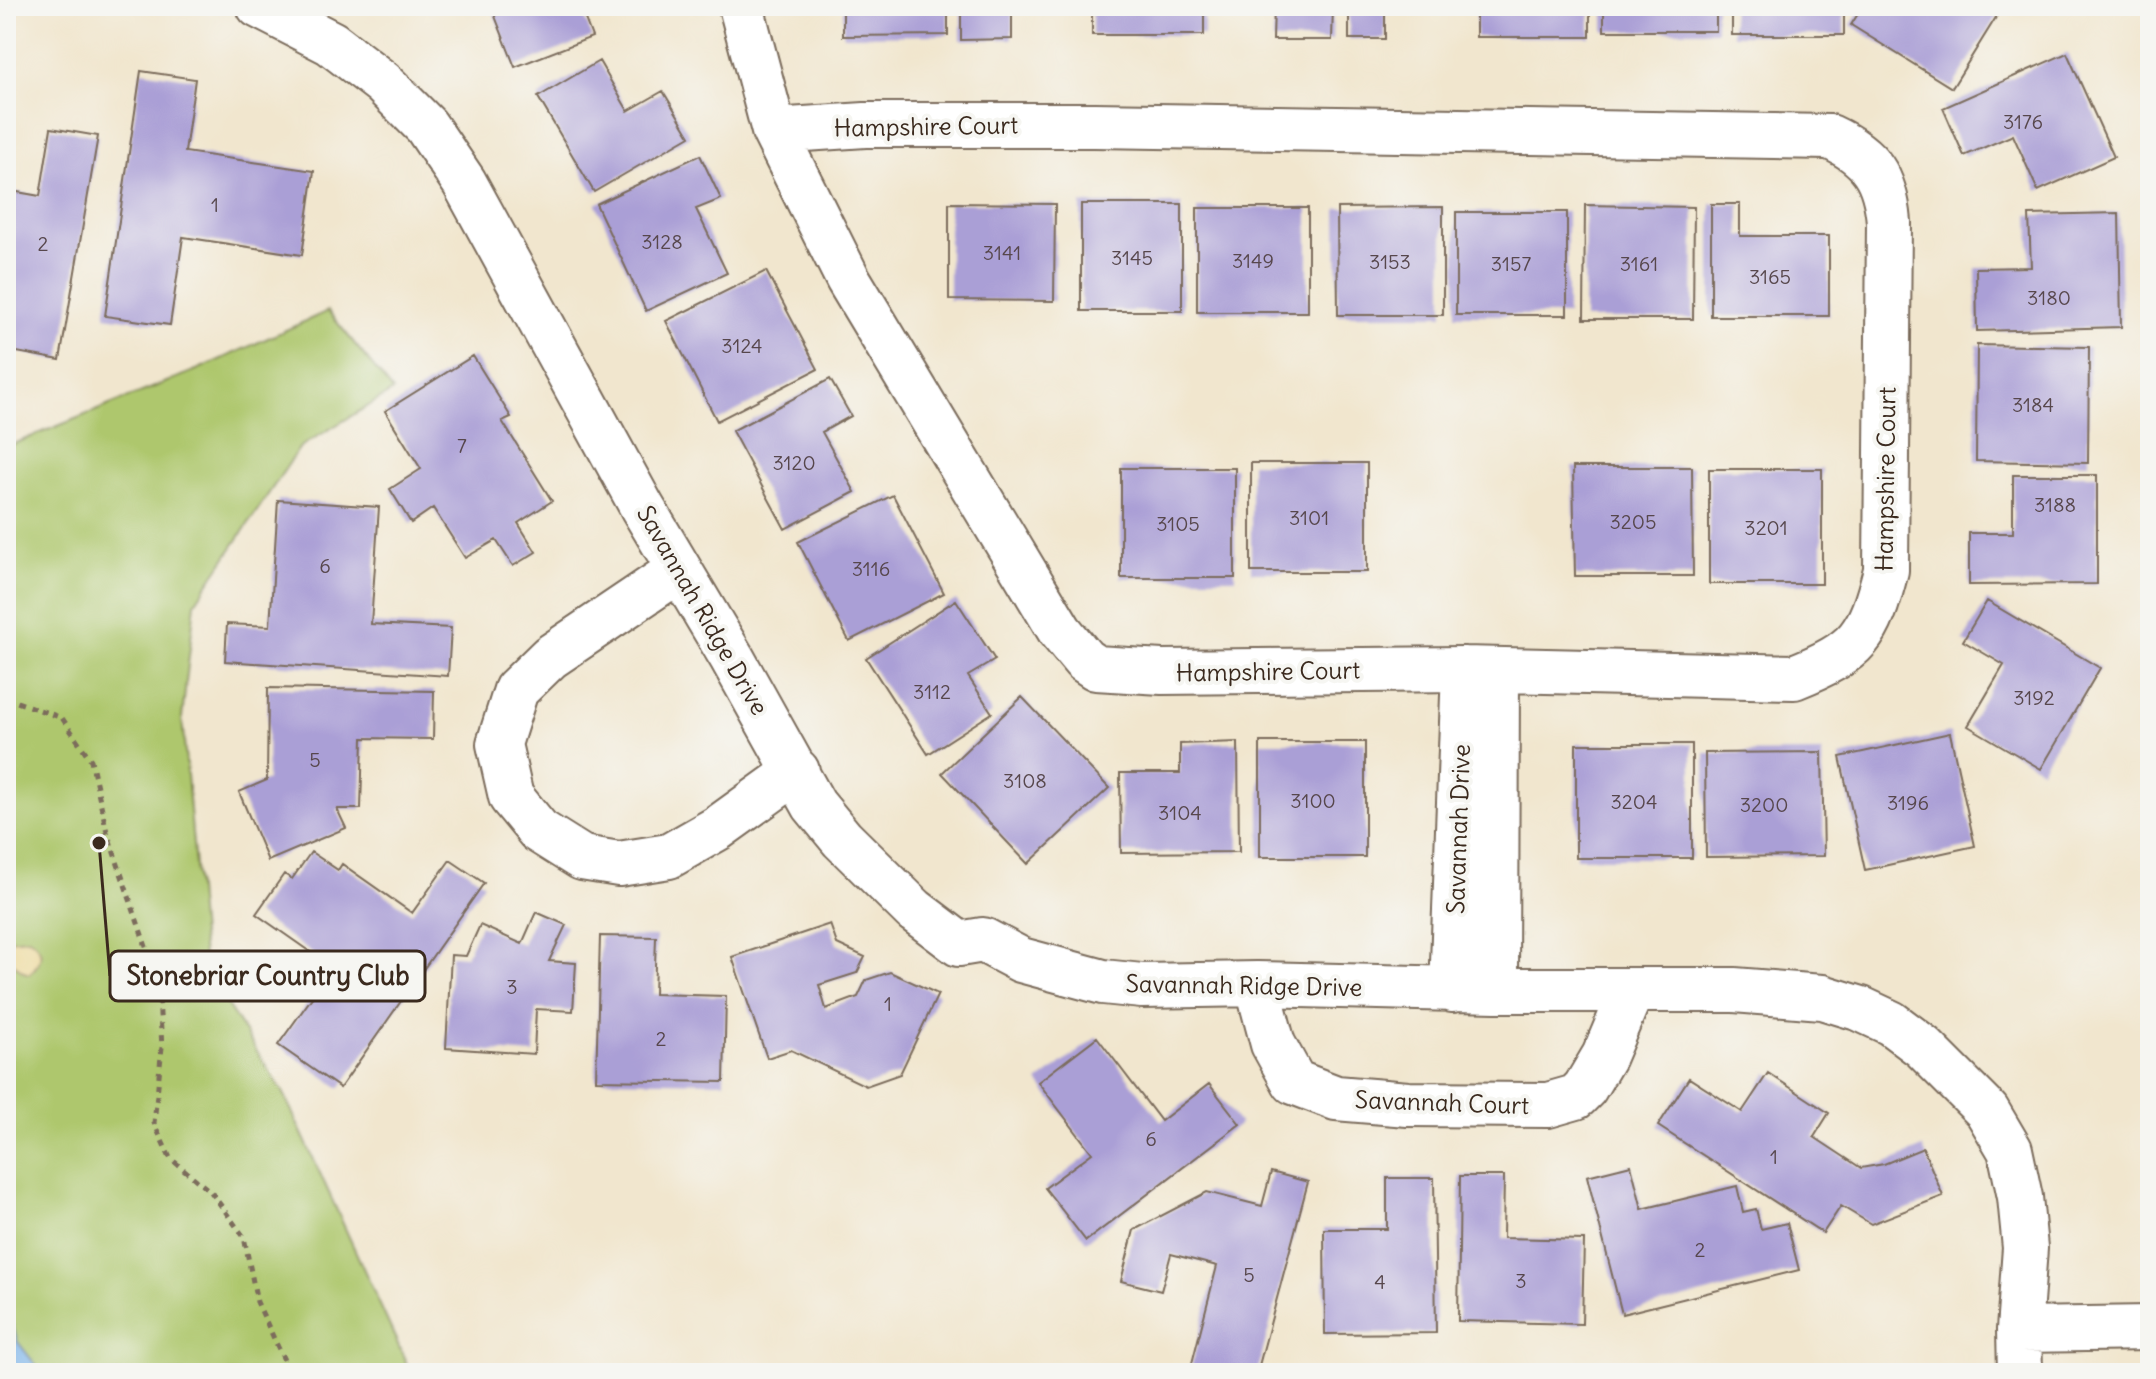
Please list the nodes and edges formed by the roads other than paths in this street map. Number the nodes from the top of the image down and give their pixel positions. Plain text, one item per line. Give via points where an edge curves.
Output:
1 (259, 6) edge
2 (741, 6) edge
3 (774, 131) junction
4 (679, 570) junction
5 (1480, 670) junction
6 (797, 771) junction
7 (1257, 984) junction
8 (1452, 990) junction
9 (1496, 990) junction
10 (1632, 990) junction
11 (2150, 1328) edge
12 (2019, 1330) junction
13 (2020, 1373) edge

1 - 4 street, Savannah Ridge Drive via 331,43 383,83 426,126 464,182
2 - 3 street, Hampshire Court
3 - 5 street, Hampshire Court via 848,279 1060,631 1084,660 1096,668 1162,672
3 - 5 street, Hampshire Court via 865,125 1094,125 1830,137 1856,149 1870,163 1886,197 1889,222 1886,570 1863,634 1844,652 1794,677
4 - 6 street, Savannah Ridge Drive
4 - 6 street via 550,657 516,690 499,744 511,797 539,831 582,858 619,864 669,856
5 - 8 street, Savannah Drive
5 - 9 street, Savannah Drive
6 - 7 street, Savannah Ridge Drive via 814,805 842,839 914,910 959,944 983,940 1021,960 1103,982
7 - 8 street, Savannah Ridge Drive
7 - 10 street, Savannah Court via 1273,1044 1294,1082 1336,1098 1408,1104 1548,1105 1576,1097 1604,1056
8 - 9 street, Savannah Ridge Drive
9 - 10 street, Savannah Ridge Drive
10 - 12 street, Savannah Ridge Drive via 1822,997 1891,1023 1923,1047 1987,1111 2010,1150 2025,1248
11 - 12 street
12 - 13 street, Savannah Ridge Drive

